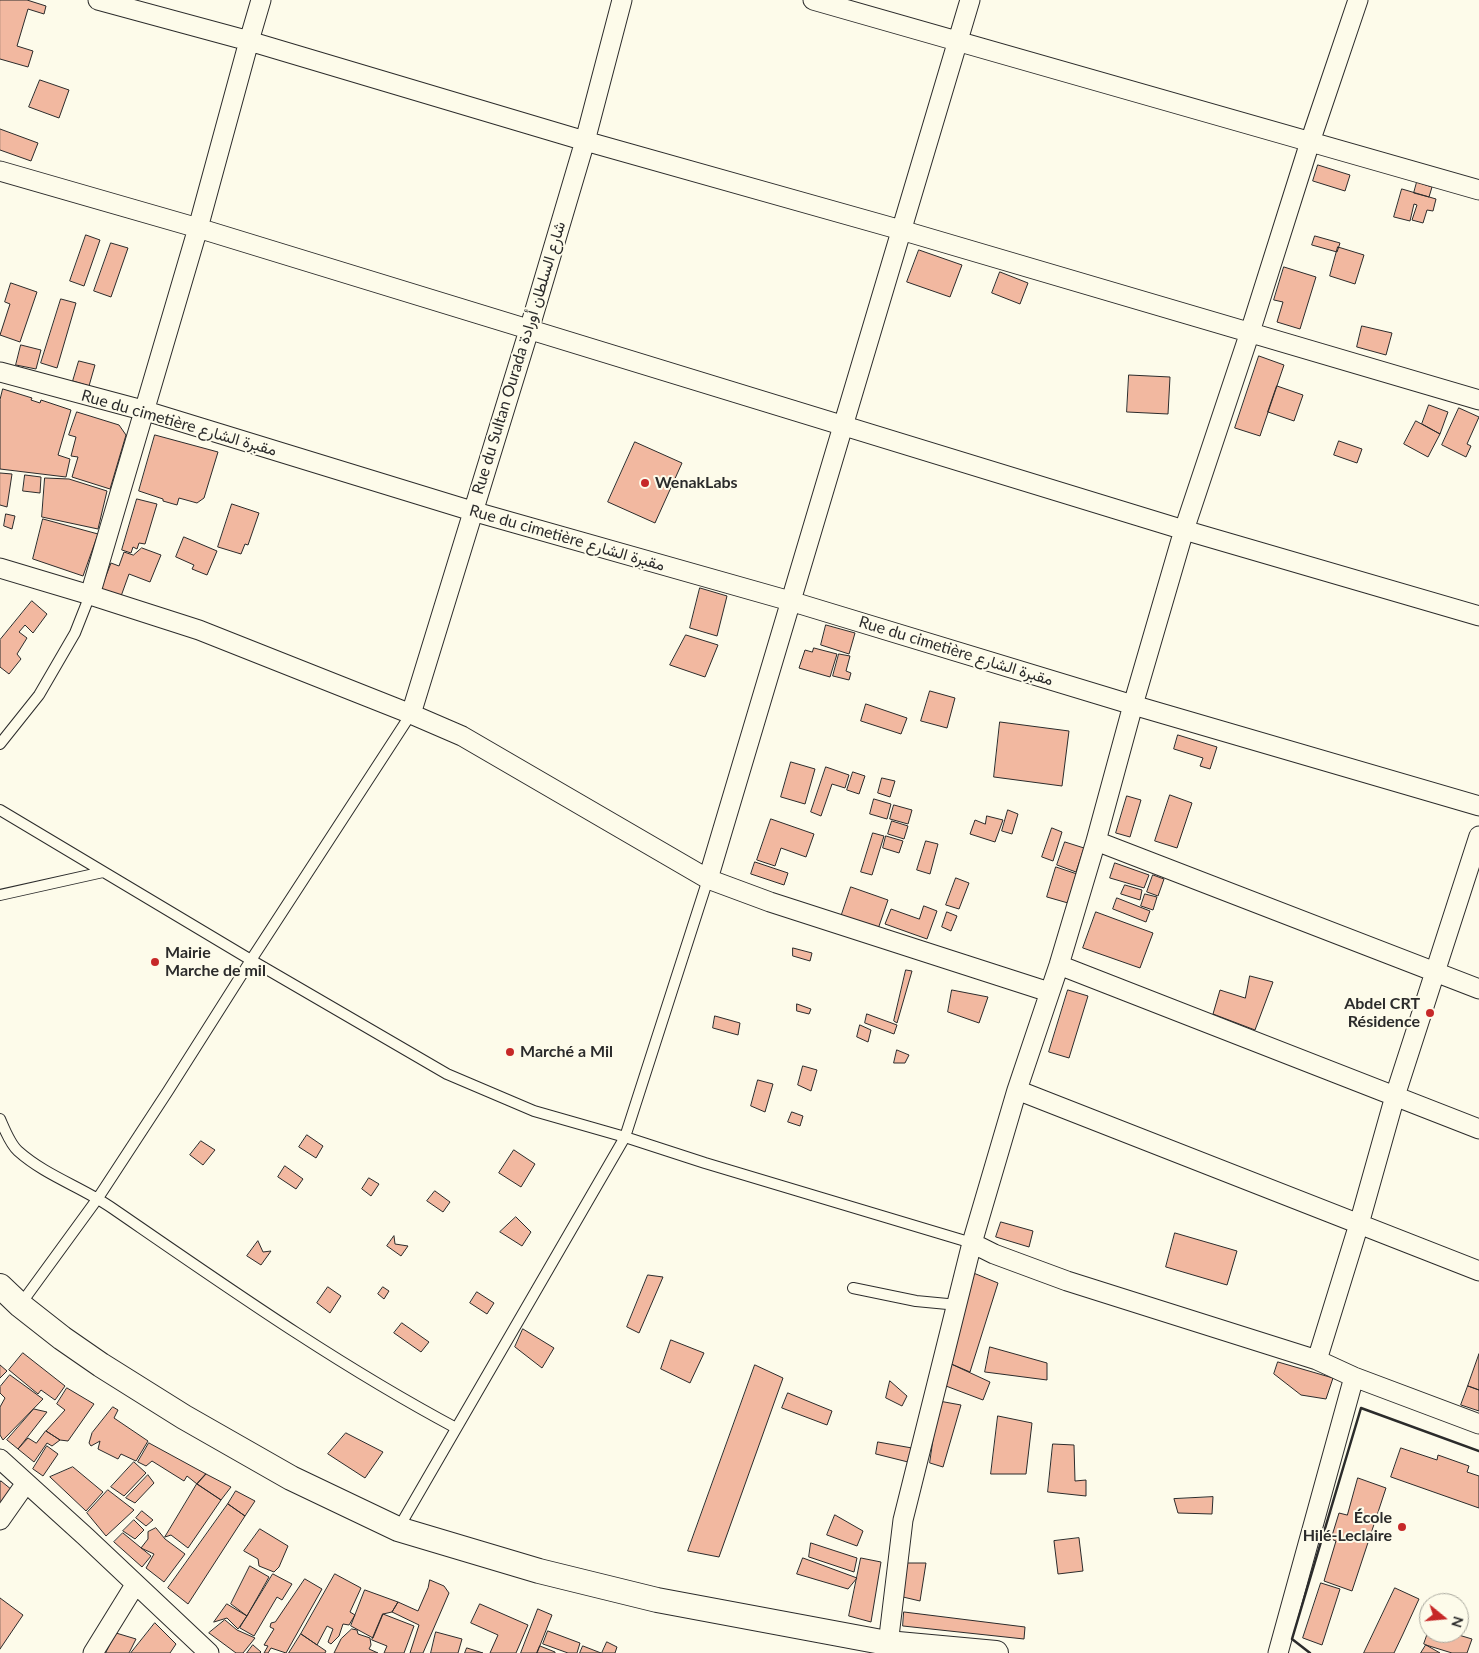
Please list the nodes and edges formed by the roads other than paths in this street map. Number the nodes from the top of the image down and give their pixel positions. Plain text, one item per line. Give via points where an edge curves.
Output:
1 (98, 0) edge
2 (261, 0) edge
3 (622, 0) edge
4 (813, 0) edge
5 (970, 0) edge
6 (1358, 0) edge
7 (958, 40) junction
8 (249, 41) junction
9 (585, 141) junction
10 (1310, 142) junction
11 (0, 171) edge
12 (1479, 190) edge
13 (198, 228) junction
14 (901, 230) junction
15 (529, 330) junction
16 (1250, 332) junction
17 (0, 372) edge
18 (1479, 400) edge
19 (146, 411) junction
20 (843, 424) junction
21 (472, 511) junction
22 (1184, 530) junction
23 (0, 568) edge
24 (90, 595) junction
25 (790, 601) junction
26 (1479, 616) edge
27 (1133, 705) junction
28 (412, 714) junction
29 (0, 744) edge
30 (1479, 806) edge
31 (0, 810) edge
32 (1479, 836) edge
33 (1096, 841) junction
34 (103, 872) junction
35 (708, 879) junction
36 (0, 895) edge
37 (250, 960) junction
38 (1059, 965) junction
39 (1434, 972) junction
40 (1479, 989) edge
41 (1049, 992) junction
42 (1017, 1090) junction
43 (1395, 1096) junction
44 (0, 1119) edge
45 (1479, 1128) edge
46 (624, 1137) junction
47 (98, 1198) junction
48 (1359, 1224) junction
49 (972, 1243) junction
50 (1479, 1271) edge
51 (0, 1286) edge
52 (853, 1288) dead end
53 (20, 1305) junction
54 (958, 1306) junction
55 (1317, 1360) junction
56 (1354, 1377) junction
57 (1479, 1424) edge
58 (456, 1428) junction
59 (0, 1459) edge
60 (26, 1483) junction
61 (0, 1520) edge
62 (398, 1529) junction
63 (135, 1585) junction
64 (887, 1648) edge
65 (93, 1653) edge
66 (209, 1653) edge
67 (996, 1653) edge
68 (1278, 1653) edge

1 - 8 street
2 - 8 street
3 - 9 street, Rue du Sultan Ourada شارع السلطان أورادة
4 - 7 street
5 - 7 street
6 - 10 street
7 - 10 street
7 - 14 street
8 - 9 street
8 - 13 street
9 - 14 street
9 - 15 street, Rue du Sultan Ourada شارع السلطان أورادة
10 - 12 street
10 - 16 street
11 - 13 street
13 - 15 street
13 - 19 street
14 - 16 street
14 - 20 street
15 - 20 street
15 - 21 street, Rue du Sultan Ourada شارع السلطان أورادة
16 - 18 street
16 - 22 street
17 - 19 street, Rue du cimetière مقبرة الشارع
19 - 21 street, Rue du cimetière مقبرة الشارع
19 - 24 street
20 - 22 street
20 - 25 street
21 - 25 street, Rue du cimetière مقبرة الشارع
21 - 28 street, Rue du Sultan Ourada شارع السلطان أورادة
22 - 26 street
22 - 27 street
23 - 24 street
24 - 28 street via 199,630
24 - 29 lane via 75,633 39,695
25 - 27 street, Rue du cimetière مقبرة الشارع
25 - 35 street
27 - 30 street, Rue du cimetière مقبرة الشارع
27 - 33 street
28 - 35 street via 462,736
28 - 37 lane
31 - 34 lane
32 - 39 street
33 - 38 street
33 - 39 street
34 - 36 lane
34 - 37 lane
35 - 41 street
35 - 46 lane
37 - 46 lane via 447,1074 534,1111
37 - 47 lane
38 - 41 street
38 - 43 street
39 - 40 street
39 - 43 street
41 - 42 street
42 - 48 street
42 - 49 street
43 - 45 street
43 - 48 street
44 - 47 lane via 16,1150 44,1171
46 - 49 lane
46 - 58 lane
47 - 53 lane
47 - 58 lane via 214,1278 397,1396
48 - 50 street
48 - 55 street
49 - 54 street
49 - 55 street via 1067,1280
51 - 53 street
52 - 54 lane
53 - 62 street via 93,1359 184,1417 291,1478
54 - 64 street via 903,1520
55 - 56 street
56 - 57 street
56 - 68 street
58 - 62 lane
59 - 60 street
60 - 61 street
60 - 63 street
62 - 64 street via 539,1571 657,1600
63 - 65 street
63 - 66 street
64 - 67 street

